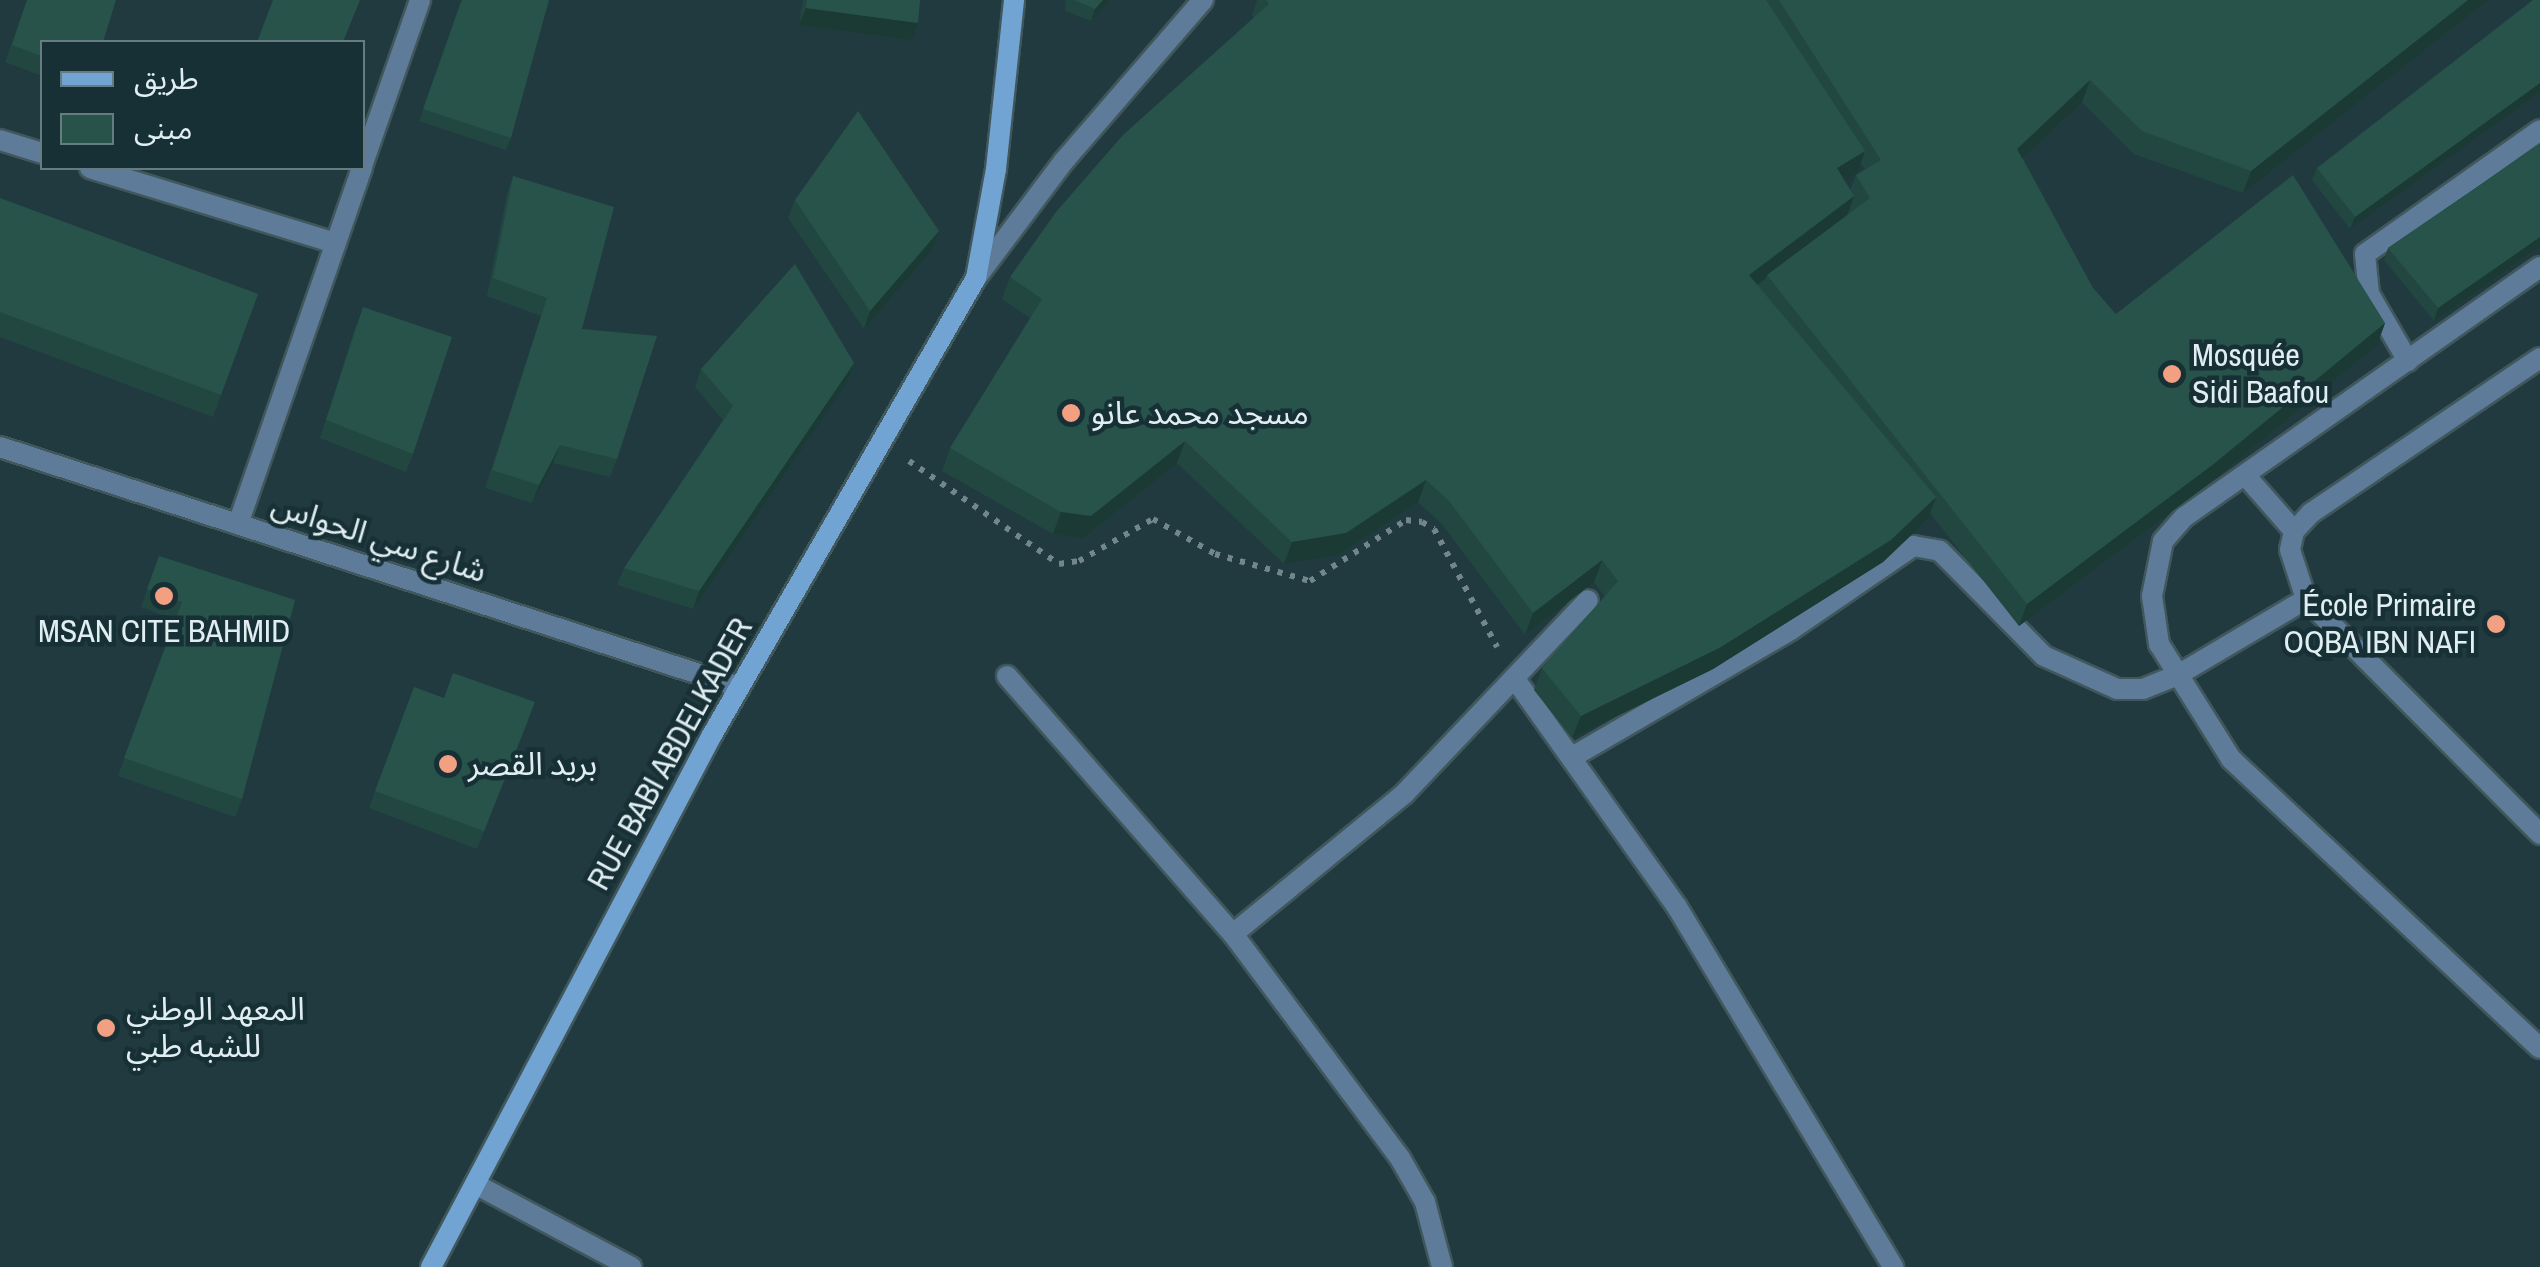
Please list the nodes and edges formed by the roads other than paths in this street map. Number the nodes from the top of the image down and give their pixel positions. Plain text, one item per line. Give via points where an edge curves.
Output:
1 (420, 0) edge
2 (1014, 0) edge
3 (1203, 0) edge
4 (2540, 130) edge
5 (0, 140) edge
6 (40, 152) edge
7 (365, 158) edge
8 (97, 170) edge
9 (361, 170) edge
10 (336, 242) junction
11 (2540, 267) edge
12 (976, 278) junction
13 (2540, 358) edge
14 (2408, 361) junction
15 (0, 447) edge
16 (2245, 475) junction
17 (238, 524) junction
18 (2294, 531) junction
19 (2306, 599) junction
20 (1588, 600) edge
21 (1007, 676) dead end
22 (2176, 676) junction
23 (1514, 679) junction
24 (739, 687) junction
25 (1574, 756) junction
26 (2540, 834) edge
27 (1233, 934) junction
28 (2540, 1048) edge
29 (475, 1184) junction
30 (431, 1267) edge
31 (631, 1267) edge
32 (1442, 1267) edge
33 (1893, 1267) edge

1 - 7 street
2 - 12 main road, RUE BABI ABDELKADER via 996,169
3 - 12 street via 1064,161
4 - 14 street via 2365,254 2369,294
5 - 6 street
8 - 10 street
9 - 10 street
10 - 17 street
11 - 14 street
12 - 24 main road, RUE BABI ABDELKADER
13 - 18 street
14 - 16 street
15 - 17 street, شارع سي الحواس
16 - 18 street
16 - 22 street via 2184,517 2163,541 2154,574 2154,627
17 - 24 street, شارع سي الحواس
18 - 19 street via 2290,550
19 - 22 street
19 - 26 street
20 - 23 street
21 - 27 street
22 - 25 street via 2143,690 2118,689 2044,656 1940,550 1913,546 1792,628
22 - 28 street via 2232,759
23 - 25 street
23 - 27 street via 1404,794
24 - 29 main road, RUE BABI ABDELKADER
25 - 33 street via 1677,907
27 - 32 street via 1400,1158 1424,1202
29 - 30 main road, RUE BABI ABDELKADER
29 - 31 street

